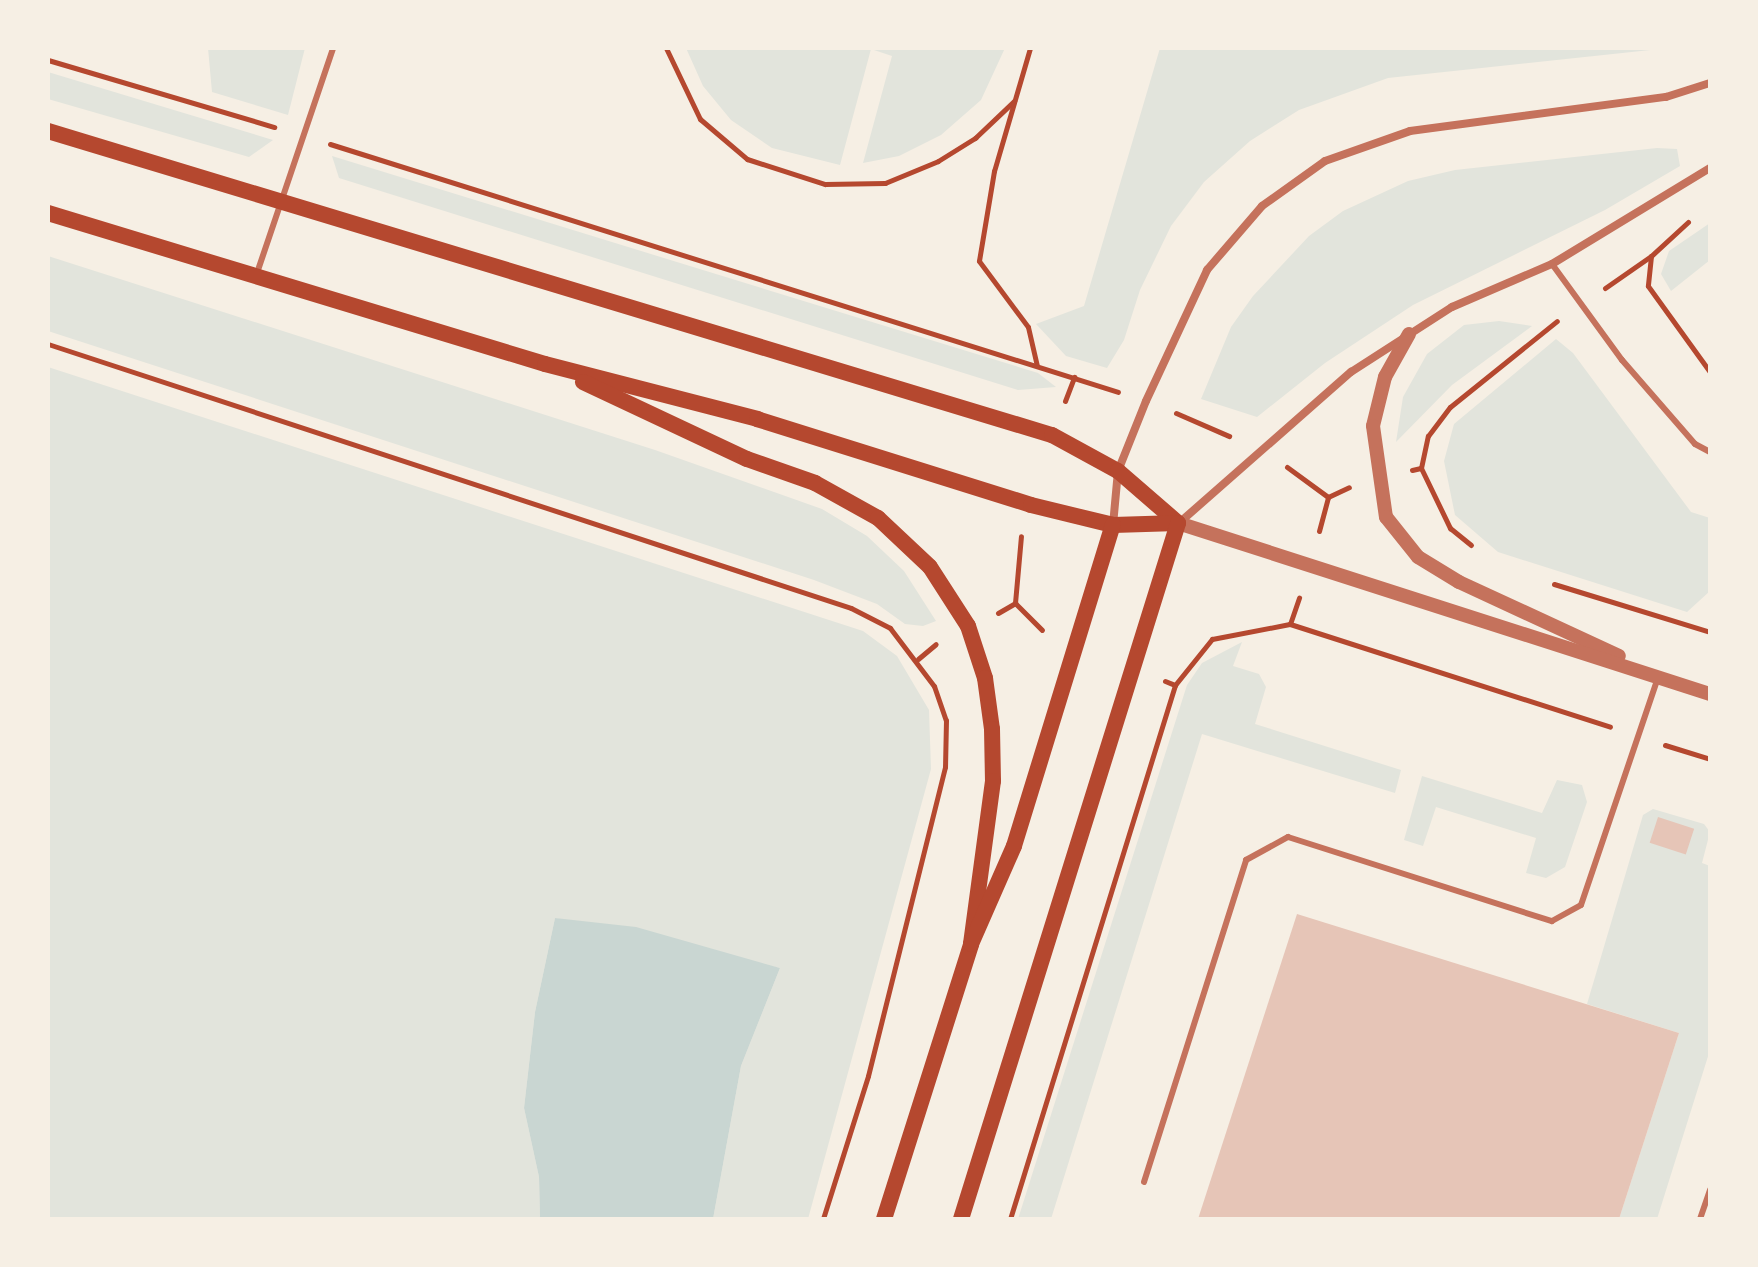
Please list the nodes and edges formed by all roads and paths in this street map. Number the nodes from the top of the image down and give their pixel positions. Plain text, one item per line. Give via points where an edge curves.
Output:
1 (333, 48) edge
2 (666, 48) edge
3 (1030, 48) edge
4 (48, 60) edge
5 (1710, 83) edge
6 (1014, 101) junction
7 (48, 131) edge
8 (306, 136) junction
9 (1710, 168) edge
10 (286, 200) junction
11 (48, 213) edge
12 (1691, 219) dead end
13 (1651, 256) junction
14 (1552, 264) junction
15 (256, 276) junction
16 (1582, 305) junction
17 (1409, 334) junction
18 (48, 344) edge
19 (545, 364) junction
20 (1037, 366) junction
21 (1710, 372) edge
22 (1146, 401) junction
23 (1262, 449) junction
24 (1710, 452) edge
25 (1421, 468) junction
26 (1118, 471) junction
27 (1377, 475) junction
28 (1178, 523) junction
29 (1113, 525) junction
30 (1474, 548) dead end
31 (1544, 581) dead end
32 (968, 626) junction
33 (1710, 632) edge
34 (1075, 647) junction
35 (918, 659) junction
36 (1132, 669) junction
37 (1658, 676) junction
38 (1175, 685) junction
39 (1710, 694) edge
40 (1635, 735) junction
41 (1710, 759) edge
42 (971, 944) junction
43 (1144, 1182) dead end
44 (1710, 1190) edge
45 (823, 1219) edge
46 (884, 1219) edge
47 (961, 1219) edge
48 (1010, 1219) edge
49 (1700, 1219) edge

1 - 8 lane
2 - 6 path via 700,119 747,159 825,184 885,183 938,161 975,138
3 - 6 path
4 - 8 path
5 - 22 street via 1666,97 1410,131 1325,161 1262,206 1207,270
6 - 20 path via 994,171 979,261 1028,327
7 - 10 main road
8 - 10 lane
8 - 20 path
9 - 14 street
10 - 15 lane
10 - 26 main road via 1052,435
11 - 15 main road
12 - 13 path
13 - 16 path
13 - 21 path via 1648,286
14 - 16 lane
14 - 17 street via 1452,307
15 - 19 main road
16 - 24 lane via 1632,372 1695,444
16 - 25 path via 1450,407 1428,436
17 - 23 street via 1351,372
17 - 27 street via 1385,377 1373,426
18 - 35 path via 851,608 890,628
19 - 29 main road via 757,419 1031,505
19 - 32 main road via 747,459 815,483 878,518 930,567
20 - 22 path
22 - 23 path
22 - 26 street
23 - 27 path via 1328,497
23 - 28 street
25 - 27 path
25 - 30 path via 1450,528
26 - 28 main road
26 - 29 street
27 - 37 street via 1386,517 1418,557 1459,582
28 - 29 main road
28 - 36 main road
28 - 37 street
29 - 34 main road
31 - 33 path
32 - 34 path via 1015,603 1049,638
32 - 35 path via 947,635
32 - 42 main road via 985,678 993,781
34 - 42 main road via 1014,846
35 - 45 path via 946,720 945,767 868,1076
36 - 38 path
36 - 47 main road
37 - 39 street
37 - 40 lane
38 - 40 path via 1212,639 1290,624
38 - 48 path
40 - 41 path
40 - 43 lane via 1581,905 1552,921 1288,837 1246,860
42 - 46 main road
44 - 49 lane

